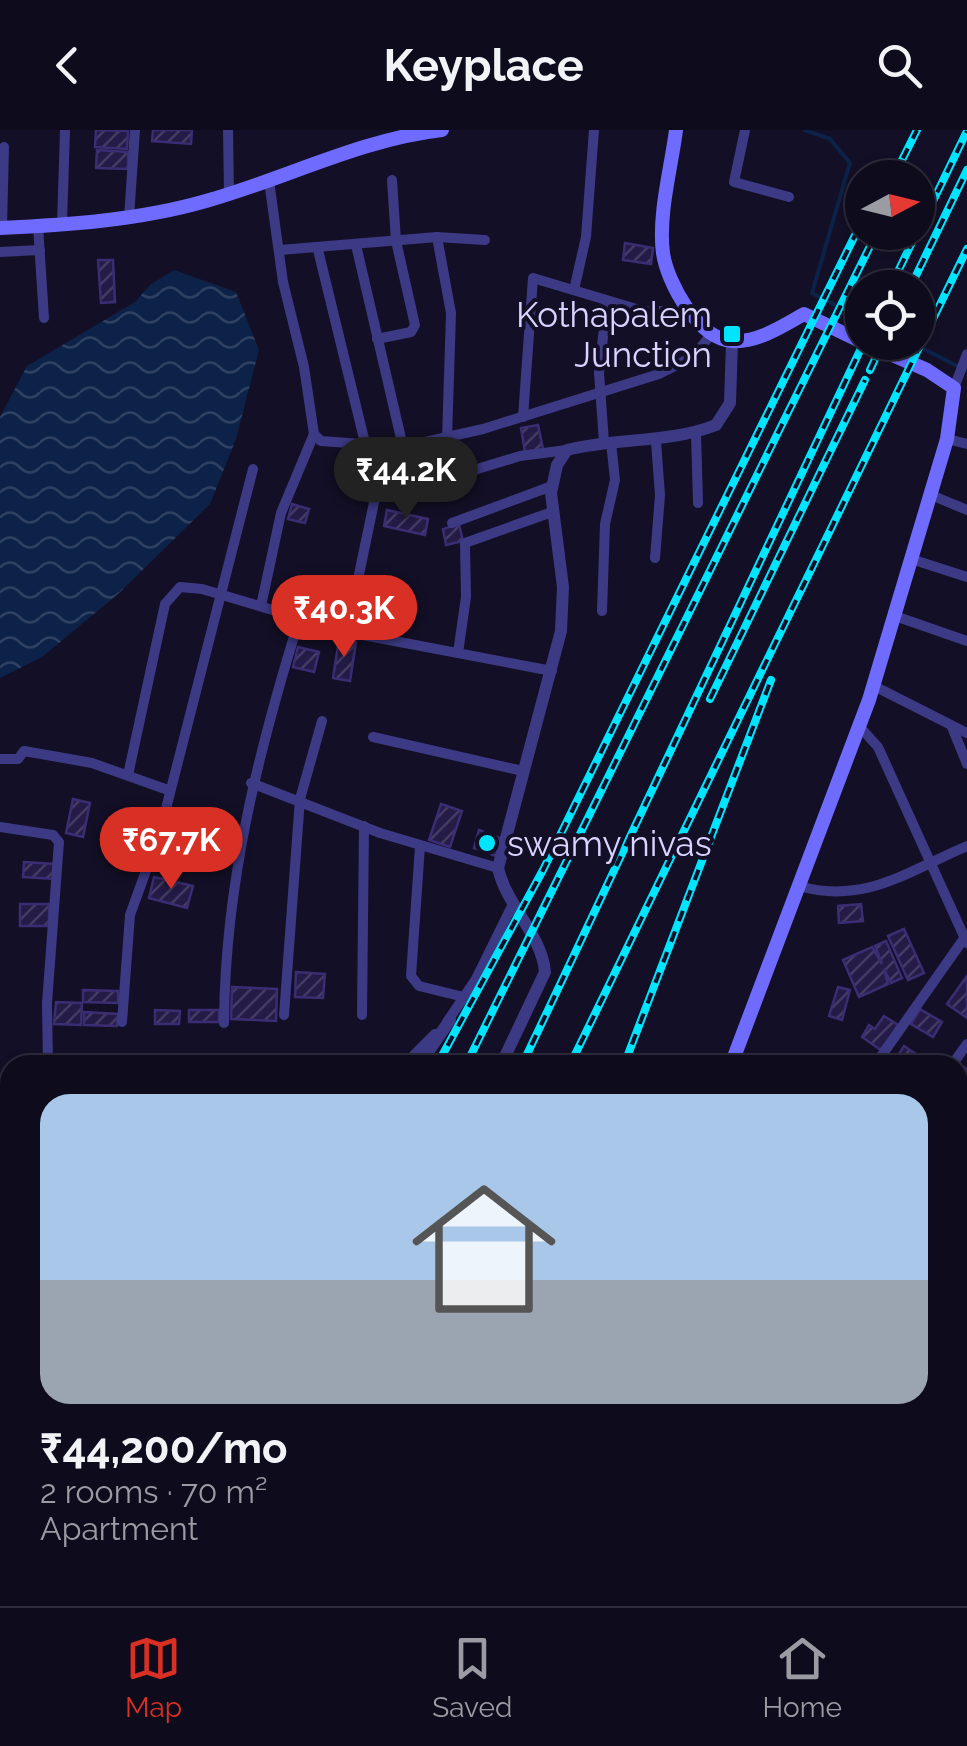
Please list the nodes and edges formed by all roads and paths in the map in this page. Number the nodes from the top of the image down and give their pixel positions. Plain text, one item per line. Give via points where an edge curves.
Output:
1 (65, 130) edge
2 (135, 130) edge
3 (228, 130) edge
4 (440, 130) edge
5 (594, 130) edge
6 (676, 130) edge
7 (745, 130) edge
8 (370, 138) edge
9 (4, 147) dead end
10 (392, 180) dead end
11 (269, 181) junction
12 (228, 194) junction
13 (789, 197) dead end
14 (128, 217) junction
15 (62, 224) junction
16 (38, 226) junction
17 (1, 228) edge
18 (437, 237) junction
19 (485, 240) dead end
20 (396, 241) junction
21 (356, 245) junction
22 (40, 250) junction
23 (280, 250) junction
24 (318, 250) junction
25 (0, 252) edge
26 (574, 290) junction
27 (606, 301) junction
28 (690, 311) junction
29 (44, 318) dead end
30 (712, 333) junction
31 (845, 333) edge
32 (377, 339) junction
33 (732, 342) junction
34 (967, 354) edge
35 (905, 360) edge
36 (954, 388) junction
37 (599, 395) junction
38 (523, 416) junction
39 (696, 432) junction
40 (314, 434) junction
41 (447, 439) junction
42 (947, 440) junction
43 (607, 442) junction
44 (656, 442) junction
45 (967, 444) edge
46 (366, 446) junction
47 (403, 446) junction
48 (380, 447) junction
49 (567, 450) junction
50 (253, 469) dead end
51 (552, 486) junction
52 (377, 488) junction
53 (931, 496) junction
54 (698, 503) dead end
55 (967, 510) edge
56 (552, 512) junction
57 (452, 523) dead end
58 (655, 558) dead end
59 (912, 559) junction
60 (967, 577) edge
61 (221, 597) junction
62 (261, 606) junction
63 (602, 611) dead end
64 (895, 616) junction
65 (299, 620) junction
66 (347, 632) junction
67 (967, 641) edge
68 (458, 653) junction
69 (552, 671) junction
70 (874, 686) junction
71 (322, 722) dead end
72 (952, 726) junction
73 (860, 727) junction
74 (967, 733) edge
75 (373, 738) dead end
76 (0, 759) edge
77 (967, 764) edge
78 (523, 771) junction
79 (128, 775) junction
80 (251, 783) junction
81 (168, 790) junction
82 (300, 799) junction
83 (364, 826) junction
84 (0, 827) edge
85 (420, 846) junction
86 (967, 846) edge
87 (929, 862) junction
88 (498, 868) junction
89 (799, 886) junction
90 (512, 906) junction
91 (965, 941) edge
92 (464, 998) junction
93 (284, 1015) dead end
94 (362, 1016) dead end
95 (450, 1020) junction
96 (122, 1022) dead end
97 (224, 1023) dead end
98 (48, 1055) edge
99 (414, 1055) edge
100 (426, 1055) edge
101 (506, 1055) edge
102 (735, 1055) edge
103 (882, 1055) edge

1 - 15 street
2 - 14 street
3 - 12 street
4 - 8 main road
5 - 26 street via 586,237
6 - 28 main road via 664,256
7 - 13 street via 734,182
8 - 11 main road
9 - 17 street
10 - 20 street
11 - 12 main road
11 - 23 street
12 - 14 main road
14 - 15 main road
15 - 16 main road
16 - 17 main road
16 - 22 street
18 - 19 street
18 - 20 street
18 - 41 street via 451,313
20 - 21 street
20 - 32 street via 415,326
21 - 24 street
21 - 32 street
22 - 25 street
22 - 29 street
23 - 24 street
23 - 40 street
24 - 46 street
26 - 27 street
26 - 38 street via 531,280
27 - 28 street via 667,314
27 - 37 street
28 - 30 main road
30 - 33 main road
30 - 37 street via 678,365
31 - 33 main road via 804,314
32 - 47 street
33 - 39 street via 726,415
34 - 36 street
35 - 36 main road
36 - 42 main road
37 - 38 street
37 - 43 street
38 - 41 street
39 - 44 street
39 - 54 street
40 - 46 street via 335,445
40 - 62 street via 281,513
41 - 47 street
42 - 45 street
42 - 53 main road
43 - 44 street
43 - 49 street
43 - 63 street via 616,480 605,524
44 - 58 street
46 - 48 street
47 - 48 street
48 - 52 street
49 - 51 street
49 - 52 street via 520,456 428,484
50 - 61 street
51 - 56 street
51 - 57 street
52 - 66 street
53 - 55 street
53 - 59 main road
56 - 68 street via 464,543
56 - 69 street via 564,605
59 - 60 street
59 - 64 main road
61 - 62 street
61 - 79 street via 192,586 169,596
61 - 81 street
62 - 65 street
64 - 67 street
64 - 70 main road
65 - 66 street
65 - 80 street
66 - 68 street
68 - 69 street
69 - 78 street
70 - 72 street
70 - 73 main road
71 - 82 street
72 - 74 street
72 - 77 street
73 - 87 street via 878,748
73 - 89 main road
75 - 78 street
76 - 79 street via 30,752
78 - 88 street
79 - 81 street
80 - 82 street
80 - 97 street via 226,930
81 - 96 street via 130,914
82 - 83 street
82 - 93 street
83 - 85 street
83 - 94 street
84 - 98 street via 53,835 59,842
85 - 88 street
85 - 92 street via 410,976 419,986
86 - 87 street
87 - 89 street via 856,892 826,894
87 - 91 street
88 - 90 street
89 - 102 main road
90 - 92 street
90 - 101 street via 546,972
91 - 103 street
92 - 95 street
95 - 99 street
95 - 100 street

